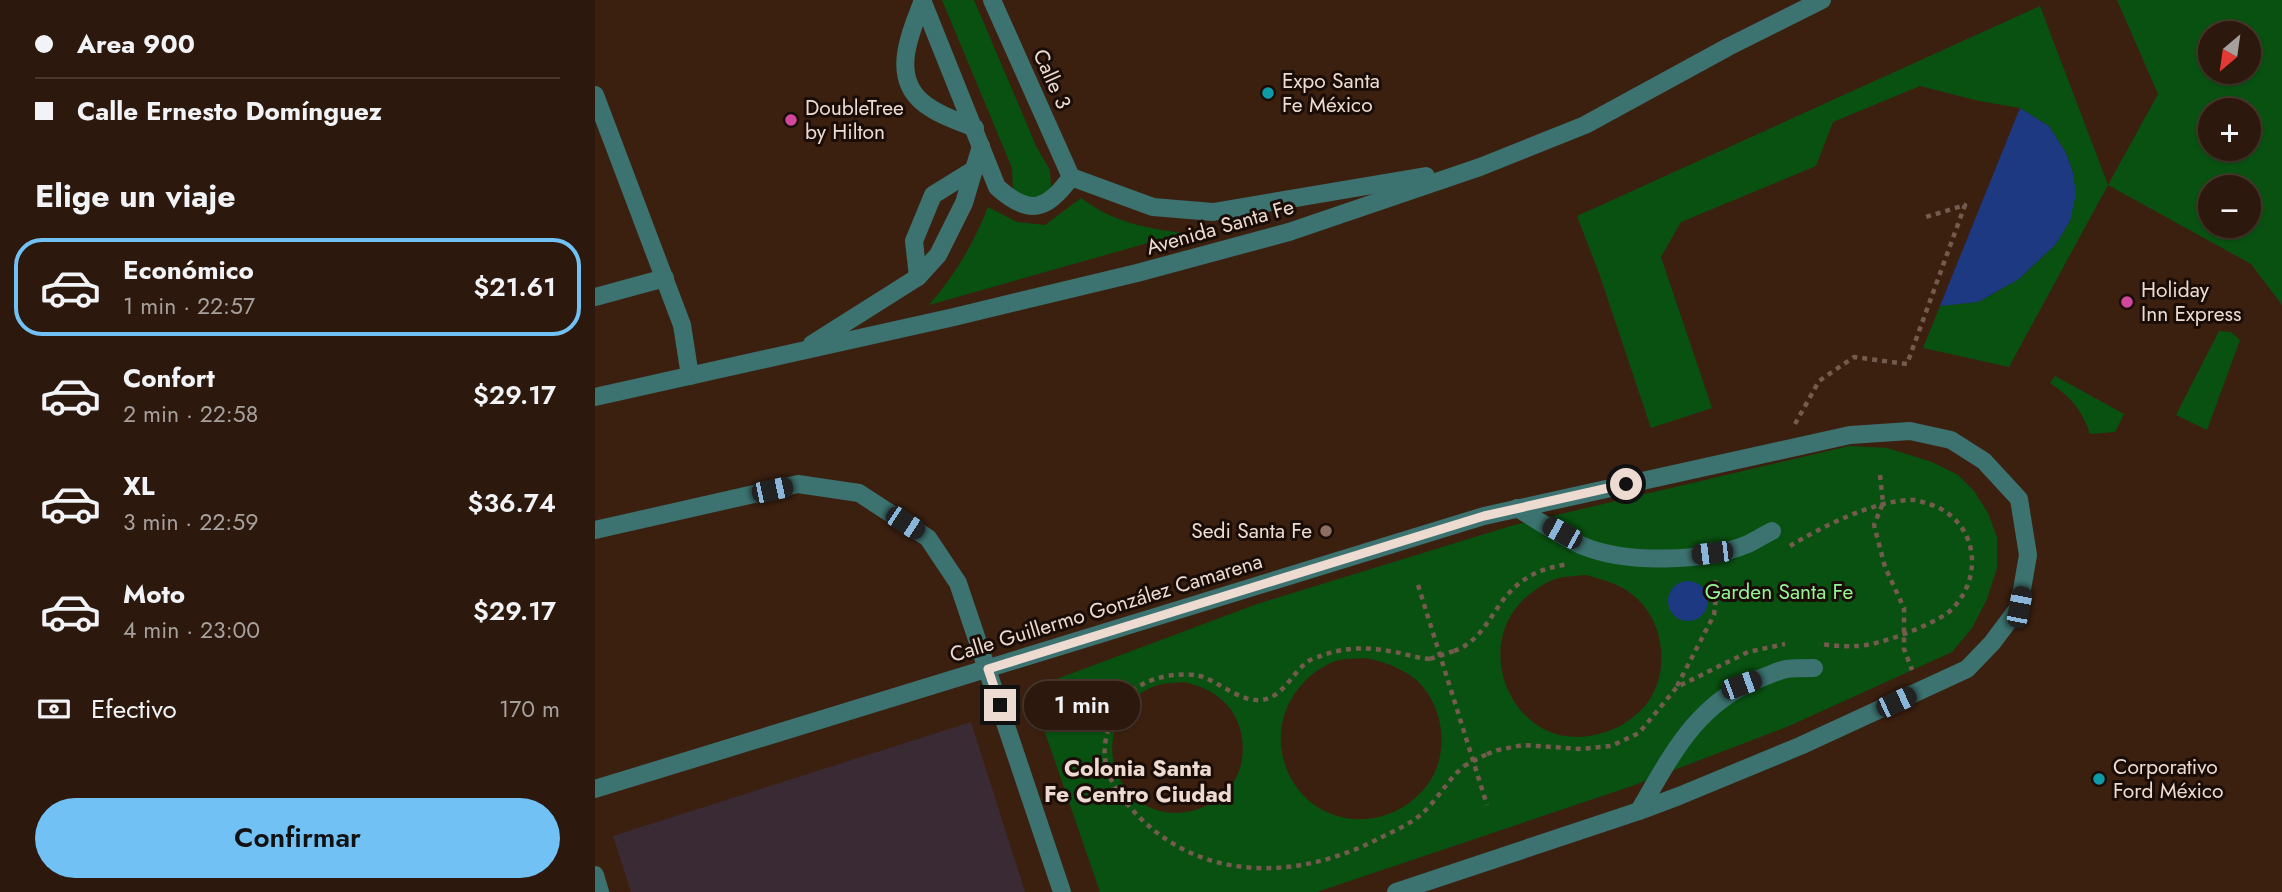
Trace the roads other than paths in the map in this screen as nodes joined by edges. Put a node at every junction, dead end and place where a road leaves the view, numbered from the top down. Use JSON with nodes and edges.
{"nodes":[{"id":1,"x":922,"y":0,"type":"edge"},
{"id":2,"x":992,"y":0,"type":"edge"},
{"id":3,"x":1822,"y":0,"type":"edge"},
{"id":4,"x":595,"y":96,"type":"edge"},
{"id":5,"x":975,"y":128,"type":"junction"},
{"id":6,"x":981,"y":146,"type":"junction"},
{"id":7,"x":1480,"y":167,"type":"junction"},
{"id":8,"x":975,"y":169,"type":"junction"},
{"id":9,"x":1071,"y":177,"type":"junction"},
{"id":10,"x":918,"y":277,"type":"junction"},
{"id":11,"x":664,"y":278,"type":"junction"},
{"id":12,"x":595,"y":297,"type":"edge"},
{"id":13,"x":799,"y":351,"type":"junction"},
{"id":14,"x":690,"y":376,"type":"junction"},
{"id":15,"x":595,"y":397,"type":"edge"},
{"id":16,"x":1517,"y":509,"type":"junction"},
{"id":17,"x":595,"y":530,"type":"edge"},
{"id":18,"x":1772,"y":531,"type":"dead end"},
{"id":19,"x":1814,"y":668,"type":"dead end"},
{"id":20,"x":988,"y":669,"type":"junction"},
{"id":21,"x":595,"y":789,"type":"edge"},
{"id":22,"x":1639,"y":811,"type":"junction"},
{"id":23,"x":595,"y":875,"type":"edge"},
{"id":24,"x":600,"y":892,"type":"edge"},
{"id":25,"x":1062,"y":892,"type":"edge"},
{"id":26,"x":1396,"y":892,"type":"edge"}],
"edges":[{"from":1,"to":5,"type":"street"},
{"from":1,"to":5,"type":"street"},
{"from":2,"to":9,"type":"street","name":"Calle 3"},
{"from":3,"to":7,"type":"street","name":"Avenida Santa Fe"},
{"from":4,"to":11,"type":"street"},
{"from":5,"to":6,"type":"street"},
{"from":6,"to":8,"type":"street"},
{"from":6,"to":9,"type":"street"},
{"from":7,"to":9,"type":"street"},
{"from":7,"to":13,"type":"street","name":"Avenida Santa Fe"},
{"from":8,"to":10,"type":"street"},
{"from":8,"to":10,"type":"street"},
{"from":10,"to":13,"type":"street"},
{"from":11,"to":12,"type":"street"},
{"from":11,"to":14,"type":"street"},
{"from":13,"to":14,"type":"street","name":"Avenida Santa Fe"},
{"from":14,"to":15,"type":"street","name":"Avenida Santa Fe"},
{"from":16,"to":18,"type":"street"},
{"from":16,"to":20,"type":"street","name":"Calle Guillermo González Camarena"},
{"from":16,"to":22,"type":"street","name":"Calle Guillermo González Camarena"},
{"from":17,"to":20,"type":"street"},
{"from":19,"to":22,"type":"street"},
{"from":20,"to":21,"type":"street","name":"Calle Guillermo González Camarena"},
{"from":20,"to":25,"type":"street"},
{"from":22,"to":26,"type":"street","name":"Calle Guillermo González Camarena"},
{"from":23,"to":24,"type":"street"}]}
